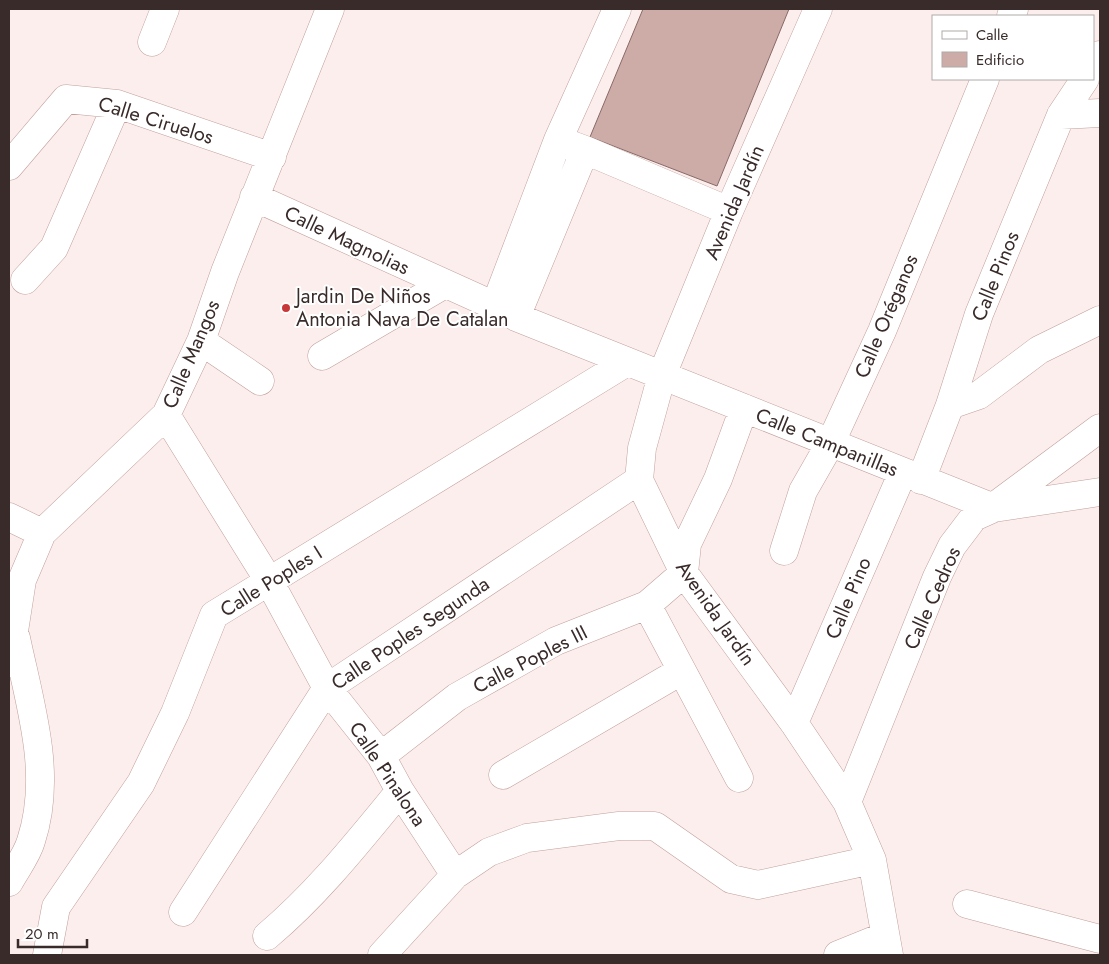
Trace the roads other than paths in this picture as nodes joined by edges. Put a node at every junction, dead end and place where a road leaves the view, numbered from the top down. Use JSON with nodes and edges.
{"nodes":[{"id":1,"x":164,"y":9,"type":"edge"},
{"id":2,"x":330,"y":9,"type":"edge"},
{"id":3,"x":617,"y":9,"type":"edge"},
{"id":4,"x":818,"y":9,"type":"edge"},
{"id":5,"x":152,"y":42,"type":"dead end"},
{"id":6,"x":985,"y":80,"type":"edge"},
{"id":7,"x":1084,"y":80,"type":"edge"},
{"id":8,"x":117,"y":104,"type":"junction"},
{"id":9,"x":1100,"y":113,"type":"edge"},
{"id":10,"x":1061,"y":115,"type":"junction"},
{"id":11,"x":558,"y":140,"type":"junction"},
{"id":12,"x":585,"y":150,"type":"junction"},
{"id":13,"x":272,"y":157,"type":"junction"},
{"id":14,"x":9,"y":166,"type":"edge"},
{"id":15,"x":254,"y":197,"type":"junction"},
{"id":16,"x":729,"y":211,"type":"junction"},
{"id":17,"x":25,"y":280,"type":"dead end"},
{"id":18,"x":445,"y":284,"type":"junction"},
{"id":19,"x":506,"y":312,"type":"junction"},
{"id":20,"x":1100,"y":320,"type":"edge"},
{"id":21,"x":201,"y":341,"type":"junction"},
{"id":22,"x":322,"y":356,"type":"dead end"},
{"id":23,"x":627,"y":362,"type":"junction"},
{"id":24,"x":662,"y":375,"type":"junction"},
{"id":25,"x":260,"y":381,"type":"dead end"},
{"id":26,"x":950,"y":405,"type":"junction"},
{"id":27,"x":744,"y":408,"type":"junction"},
{"id":28,"x":166,"y":415,"type":"junction"},
{"id":29,"x":1100,"y":428,"type":"edge"},
{"id":30,"x":831,"y":442,"type":"junction"},
{"id":31,"x":912,"y":476,"type":"junction"},
{"id":32,"x":639,"y":480,"type":"junction"},
{"id":33,"x":1100,"y":492,"type":"edge"},
{"id":34,"x":994,"y":508,"type":"junction"},
{"id":35,"x":9,"y":517,"type":"edge"},
{"id":36,"x":42,"y":533,"type":"junction"},
{"id":37,"x":784,"y":551,"type":"dead end"},
{"id":38,"x":684,"y":574,"type":"junction"},
{"id":39,"x":268,"y":582,"type":"junction"},
{"id":40,"x":647,"y":605,"type":"junction"},
{"id":41,"x":13,"y":625,"type":"junction"},
{"id":42,"x":9,"y":663,"type":"edge"},
{"id":43,"x":681,"y":671,"type":"junction"},
{"id":44,"x":327,"y":688,"type":"junction"},
{"id":45,"x":794,"y":723,"type":"junction"},
{"id":46,"x":381,"y":756,"type":"junction"},
{"id":47,"x":503,"y":775,"type":"dead end"},
{"id":48,"x":739,"y":778,"type":"dead end"},
{"id":49,"x":400,"y":791,"type":"junction"},
{"id":50,"x":847,"y":802,"type":"junction"},
{"id":51,"x":872,"y":860,"type":"junction"},
{"id":52,"x":455,"y":875,"type":"junction"},
{"id":53,"x":9,"y":882,"type":"edge"},
{"id":54,"x":968,"y":904,"type":"dead end"},
{"id":55,"x":183,"y":912,"type":"dead end"},
{"id":56,"x":268,"y":936,"type":"dead end"},
{"id":57,"x":1100,"y":939,"type":"edge"},
{"id":58,"x":887,"y":945,"type":"edge"},
{"id":59,"x":47,"y":955,"type":"edge"},
{"id":60,"x":382,"y":955,"type":"edge"},
{"id":61,"x":838,"y":955,"type":"edge"}],
"edges":[{"from":1,"to":5,"type":"street"},
{"from":2,"to":13,"type":"street","name":"Calle Mangos"},
{"from":3,"to":11,"type":"street"},
{"from":4,"to":16,"type":"street","name":"Avenida Jardín"},
{"from":6,"to":30,"type":"street","name":"Calle Oréganos"},
{"from":7,"to":10,"type":"street","name":"Calle Pinos"},
{"from":8,"to":13,"type":"street","name":"Calle Ciruelos"},
{"from":8,"to":14,"type":"street","name":"Calle Ciruelos"},
{"from":8,"to":17,"type":"street"},
{"from":9,"to":10,"type":"street"},
{"from":10,"to":26,"type":"street","name":"Calle Pinos"},
{"from":11,"to":12,"type":"street"},
{"from":11,"to":19,"type":"street"},
{"from":12,"to":16,"type":"street"},
{"from":12,"to":19,"type":"street"},
{"from":13,"to":15,"type":"street","name":"Calle Mangos"},
{"from":15,"to":18,"type":"street","name":"Calle Magnolias"},
{"from":15,"to":21,"type":"street","name":"Calle Mangos"},
{"from":16,"to":24,"type":"street","name":"Avenida Jardín"},
{"from":18,"to":19,"type":"street","name":"Calle Magnolias"},
{"from":18,"to":22,"type":"street"},
{"from":19,"to":23,"type":"street","name":"Calle Magnolias"},
{"from":20,"to":26,"type":"street"},
{"from":21,"to":25,"type":"street"},
{"from":21,"to":28,"type":"street","name":"Calle Mangos"},
{"from":23,"to":24,"type":"street","name":"Calle Magnolias"},
{"from":23,"to":39,"type":"street","name":"Calle Poples I"},
{"from":24,"to":27,"type":"street","name":"Calle Campanillas"},
{"from":24,"to":32,"type":"street","name":"Avenida Jardín"},
{"from":26,"to":31,"type":"street","name":"Calle Pinos"},
{"from":27,"to":30,"type":"street","name":"Calle Campanillas"},
{"from":27,"to":38,"type":"street"},
{"from":28,"to":36,"type":"street","name":"Calle Mangos"},
{"from":28,"to":39,"type":"street","name":"Calle Pinalona"},
{"from":29,"to":34,"type":"street"},
{"from":30,"to":31,"type":"street","name":"Calle Campanillas"},
{"from":30,"to":37,"type":"street","name":"Calle Oréganos"},
{"from":31,"to":34,"type":"street","name":"Calle Campanillas"},
{"from":31,"to":45,"type":"street","name":"Calle Pino"},
{"from":32,"to":38,"type":"street","name":"Avenida Jardín"},
{"from":32,"to":44,"type":"street","name":"Calle Poples Segunda"},
{"from":33,"to":34,"type":"street","name":"Calle Cedros"},
{"from":34,"to":50,"type":"street","name":"Calle Cedros"},
{"from":35,"to":36,"type":"street"},
{"from":36,"to":41,"type":"street","name":"Calle Mangos"},
{"from":38,"to":40,"type":"street","name":"Calle Poples III"},
{"from":38,"to":45,"type":"street","name":"Avenida Jardín"},
{"from":39,"to":44,"type":"street","name":"Calle Pinalona"},
{"from":39,"to":59,"type":"street","name":"Calle Poples I"},
{"from":40,"to":43,"type":"street"},
{"from":40,"to":46,"type":"street","name":"Calle Poples III"},
{"from":41,"to":42,"type":"street","name":"Calle Mangos"},
{"from":41,"to":53,"type":"street"},
{"from":43,"to":47,"type":"street"},
{"from":43,"to":48,"type":"street"},
{"from":44,"to":46,"type":"street","name":"Calle Pinalona"},
{"from":44,"to":55,"type":"street","name":"Calle Poples Segunda"},
{"from":45,"to":50,"type":"street","name":"Avenida Jardín"},
{"from":46,"to":49,"type":"street","name":"Calle Pinalona"},
{"from":49,"to":52,"type":"street","name":"Calle Pinalona"},
{"from":49,"to":56,"type":"street"},
{"from":50,"to":51,"type":"street","name":"Avenida Jardín"},
{"from":51,"to":52,"type":"street"},
{"from":51,"to":58,"type":"street","name":"Avenida Jardín"},
{"from":52,"to":60,"type":"street"},
{"from":54,"to":57,"type":"street"},
{"from":58,"to":61,"type":"street"}]}
